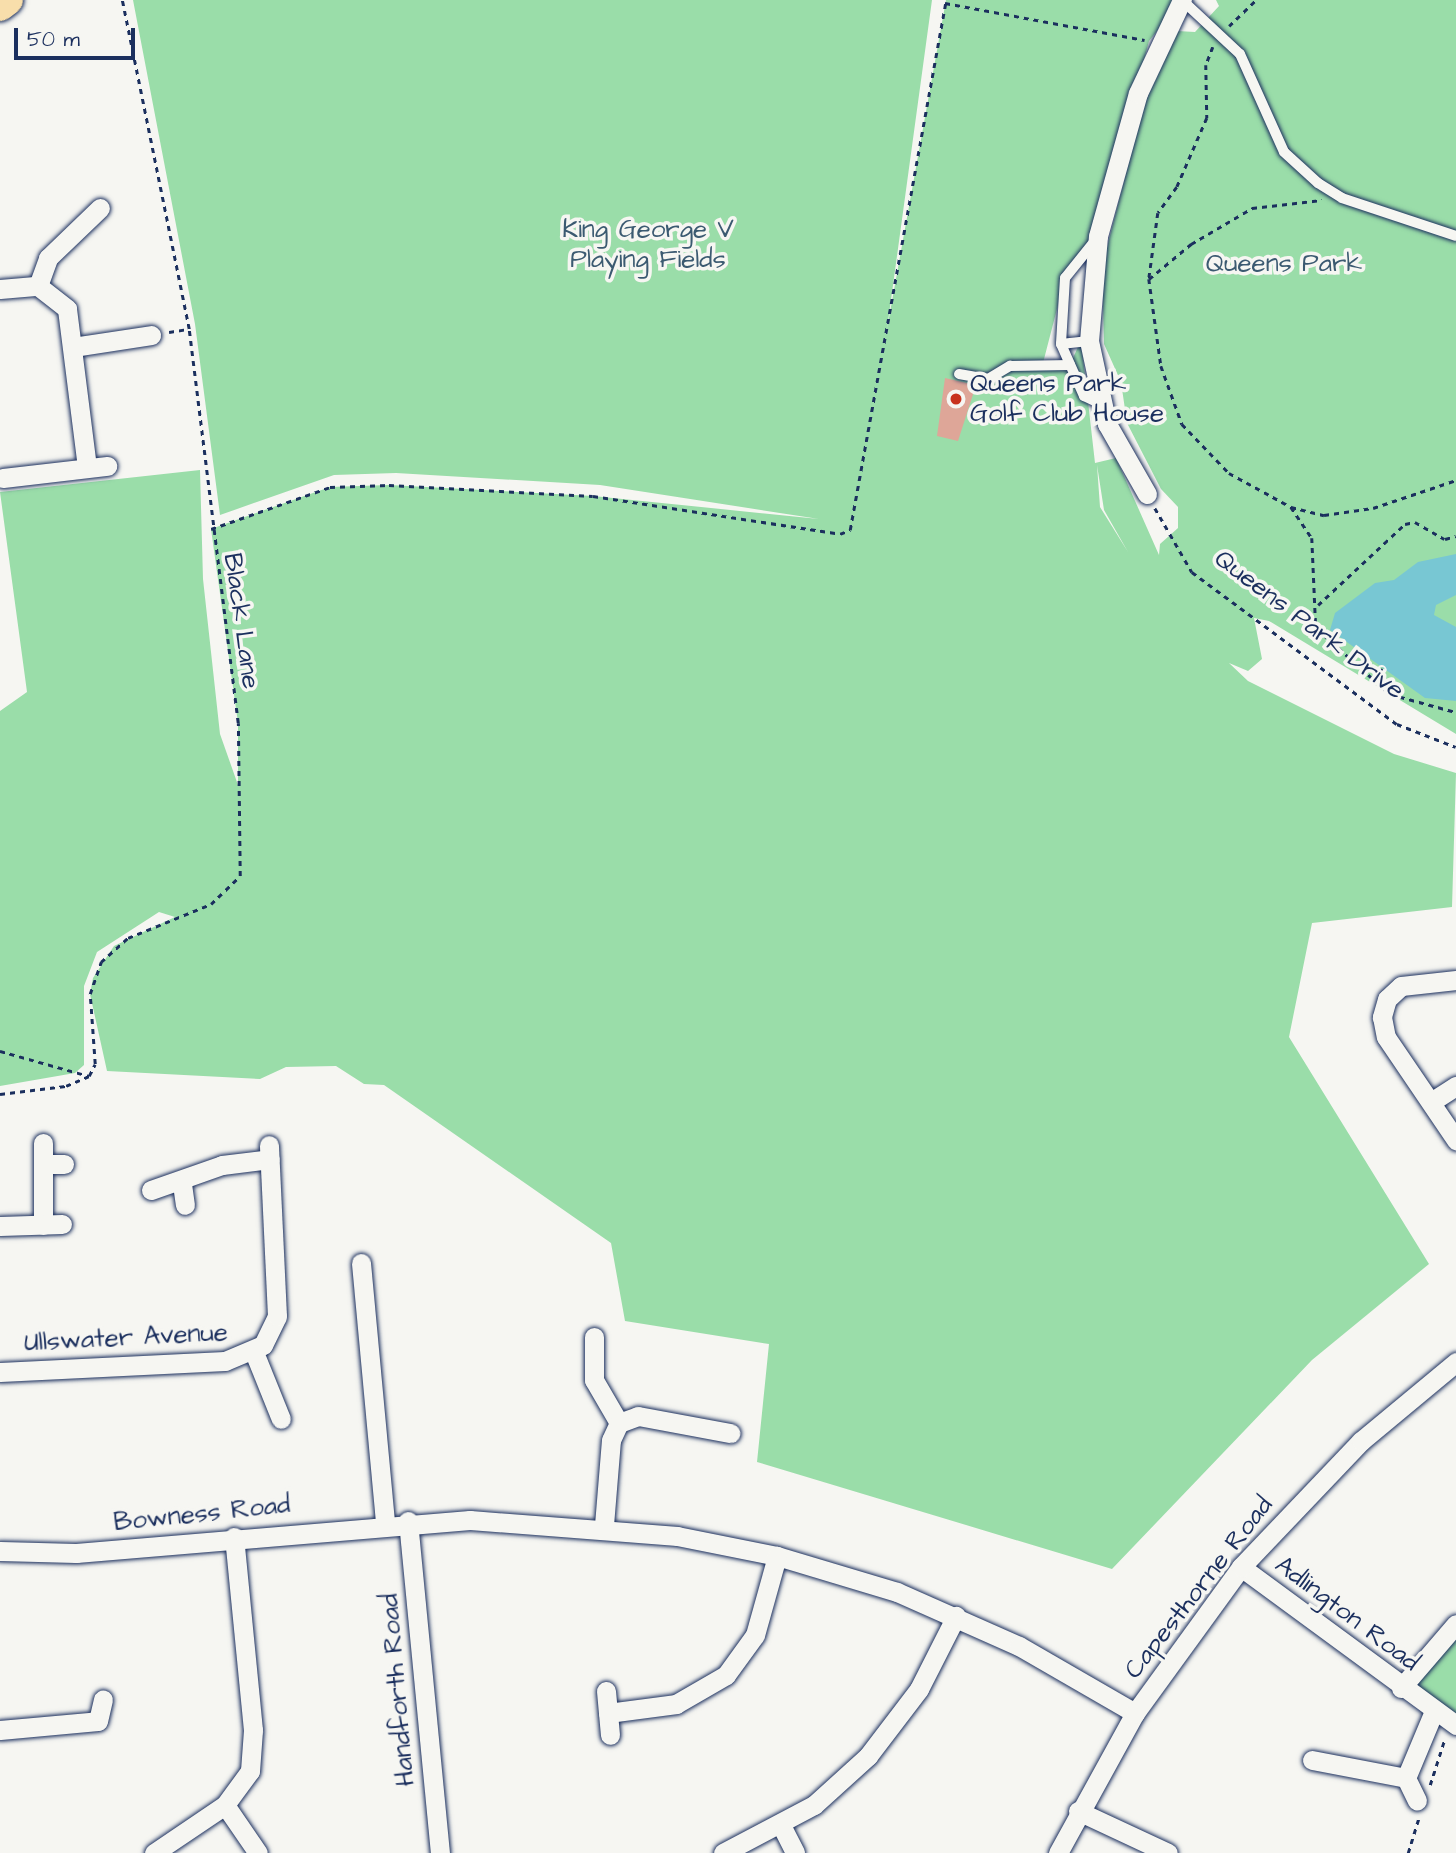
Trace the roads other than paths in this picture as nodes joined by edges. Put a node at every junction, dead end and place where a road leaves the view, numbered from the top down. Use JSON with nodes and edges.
{"nodes":[{"id":1,"x":8,"y":0,"type":"edge"},
{"id":2,"x":1182,"y":0,"type":"edge"},
{"id":3,"x":0,"y":6,"type":"edge"},
{"id":4,"x":100,"y":208,"type":"dead end"},
{"id":5,"x":1098,"y":236,"type":"junction"},
{"id":6,"x":1456,"y":236,"type":"edge"},
{"id":7,"x":38,"y":286,"type":"junction"},
{"id":8,"x":0,"y":289,"type":"edge"},
{"id":9,"x":151,"y":335,"type":"road end"},
{"id":10,"x":1089,"y":341,"type":"junction"},
{"id":11,"x":1061,"y":344,"type":"junction"},
{"id":12,"x":74,"y":347,"type":"junction"},
{"id":13,"x":1070,"y":365,"type":"junction"},
{"id":14,"x":959,"y":374,"type":"dead end"},
{"id":15,"x":1103,"y":405,"type":"junction"},
{"id":16,"x":107,"y":466,"type":"dead end"},
{"id":17,"x":87,"y":468,"type":"junction"},
{"id":18,"x":4,"y":478,"type":"dead end"},
{"id":19,"x":1147,"y":494,"type":"road end"},
{"id":20,"x":1456,"y":980,"type":"edge"},
{"id":21,"x":1456,"y":1086,"type":"edge"},
{"id":22,"x":1431,"y":1102,"type":"junction"},
{"id":23,"x":1456,"y":1140,"type":"edge"},
{"id":24,"x":43,"y":1143,"type":"dead end"},
{"id":25,"x":43,"y":1164,"type":"junction"},
{"id":26,"x":64,"y":1164,"type":"dead end"},
{"id":27,"x":182,"y":1184,"type":"junction"},
{"id":28,"x":151,"y":1190,"type":"dead end"},
{"id":29,"x":185,"y":1205,"type":"dead end"},
{"id":30,"x":0,"y":1226,"type":"edge"},
{"id":31,"x":361,"y":1263,"type":"dead end"},
{"id":32,"x":594,"y":1337,"type":"dead end"},
{"id":33,"x":254,"y":1352,"type":"junction"},
{"id":34,"x":1456,"y":1362,"type":"edge"},
{"id":35,"x":0,"y":1372,"type":"edge"},
{"id":36,"x":281,"y":1419,"type":"dead end"},
{"id":37,"x":619,"y":1423,"type":"junction"},
{"id":38,"x":730,"y":1433,"type":"dead end"},
{"id":39,"x":408,"y":1521,"type":"junction"},
{"id":40,"x":385,"y":1522,"type":"junction"},
{"id":41,"x":604,"y":1525,"type":"junction"},
{"id":42,"x":234,"y":1537,"type":"junction"},
{"id":43,"x":0,"y":1551,"type":"edge"},
{"id":44,"x":777,"y":1556,"type":"junction"},
{"id":45,"x":1241,"y":1567,"type":"junction"},
{"id":46,"x":956,"y":1616,"type":"junction"},
{"id":47,"x":1456,"y":1624,"type":"edge"},
{"id":48,"x":1401,"y":1688,"type":"junction"},
{"id":49,"x":606,"y":1691,"type":"dead end"},
{"id":50,"x":103,"y":1700,"type":"dead end"},
{"id":51,"x":1434,"y":1711,"type":"junction"},
{"id":52,"x":608,"y":1713,"type":"junction"},
{"id":53,"x":1135,"y":1713,"type":"junction"},
{"id":54,"x":1456,"y":1725,"type":"edge"},
{"id":55,"x":0,"y":1730,"type":"edge"},
{"id":56,"x":610,"y":1735,"type":"dead end"},
{"id":57,"x":1312,"y":1760,"type":"dead end"},
{"id":58,"x":1406,"y":1777,"type":"junction"},
{"id":59,"x":1417,"y":1801,"type":"dead end"},
{"id":60,"x":225,"y":1805,"type":"junction"},
{"id":61,"x":1078,"y":1811,"type":"junction"},
{"id":62,"x":782,"y":1825,"type":"junction"},
{"id":63,"x":154,"y":1853,"type":"edge"},
{"id":64,"x":258,"y":1853,"type":"edge"},
{"id":65,"x":440,"y":1853,"type":"edge"},
{"id":66,"x":723,"y":1853,"type":"edge"},
{"id":67,"x":795,"y":1853,"type":"edge"},
{"id":68,"x":1058,"y":1853,"type":"edge"},
{"id":69,"x":1168,"y":1853,"type":"edge"}],
"edges":[{"from":1,"to":3,"type":"main road"},
{"from":2,"to":5,"type":"street"},
{"from":2,"to":6,"type":"lane"},
{"from":4,"to":7,"type":"street"},
{"from":5,"to":10,"type":"street"},
{"from":5,"to":11,"type":"lane"},
{"from":7,"to":8,"type":"street"},
{"from":7,"to":12,"type":"street"},
{"from":9,"to":12,"type":"street"},
{"from":10,"to":11,"type":"lane"},
{"from":10,"to":15,"type":"street"},
{"from":11,"to":13,"type":"lane"},
{"from":12,"to":17,"type":"street"},
{"from":13,"to":14,"type":"lane"},
{"from":13,"to":15,"type":"lane"},
{"from":15,"to":19,"type":"street"},
{"from":16,"to":17,"type":"street"},
{"from":17,"to":18,"type":"street"},
{"from":20,"to":22,"type":"street"},
{"from":21,"to":22,"type":"street"},
{"from":22,"to":23,"type":"street"},
{"from":24,"to":25,"type":"street"},
{"from":25,"to":26,"type":"street"},
{"from":25,"to":30,"type":"street"},
{"from":27,"to":28,"type":"street","name":"Ullswater Avenue"},
{"from":27,"to":29,"type":"street"},
{"from":27,"to":33,"type":"street","name":"Ullswater Avenue"},
{"from":31,"to":40,"type":"street"},
{"from":32,"to":37,"type":"street"},
{"from":33,"to":35,"type":"street","name":"Ullswater Avenue"},
{"from":33,"to":36,"type":"street","name":"Ullswater Avenue"},
{"from":34,"to":45,"type":"street","name":"Capesthorne Road"},
{"from":37,"to":38,"type":"street"},
{"from":37,"to":41,"type":"street"},
{"from":39,"to":40,"type":"street","name":"Bowness Road"},
{"from":39,"to":41,"type":"street","name":"Bowness Road"},
{"from":39,"to":65,"type":"street","name":"Handforth Road"},
{"from":40,"to":42,"type":"street","name":"Bowness Road"},
{"from":41,"to":44,"type":"street","name":"Bowness Road"},
{"from":42,"to":43,"type":"street","name":"Bowness Road"},
{"from":42,"to":60,"type":"street"},
{"from":44,"to":46,"type":"street","name":"Bowness Road"},
{"from":44,"to":52,"type":"street"},
{"from":45,"to":48,"type":"street","name":"Adlington Road"},
{"from":45,"to":53,"type":"street","name":"Capesthorne Road"},
{"from":46,"to":53,"type":"street","name":"Bowness Road"},
{"from":46,"to":62,"type":"street"},
{"from":47,"to":48,"type":"street"},
{"from":48,"to":51,"type":"street","name":"Adlington Road"},
{"from":49,"to":52,"type":"street"},
{"from":50,"to":55,"type":"street"},
{"from":51,"to":54,"type":"street","name":"Adlington Road"},
{"from":51,"to":58,"type":"street"},
{"from":52,"to":56,"type":"street"},
{"from":53,"to":61,"type":"street","name":"Capesthorne Road"},
{"from":57,"to":58,"type":"street"},
{"from":58,"to":59,"type":"street"},
{"from":60,"to":63,"type":"street"},
{"from":60,"to":64,"type":"street"},
{"from":61,"to":68,"type":"street","name":"Capesthorne Road"},
{"from":61,"to":69,"type":"street"},
{"from":62,"to":66,"type":"street"},
{"from":62,"to":67,"type":"street"}]}
